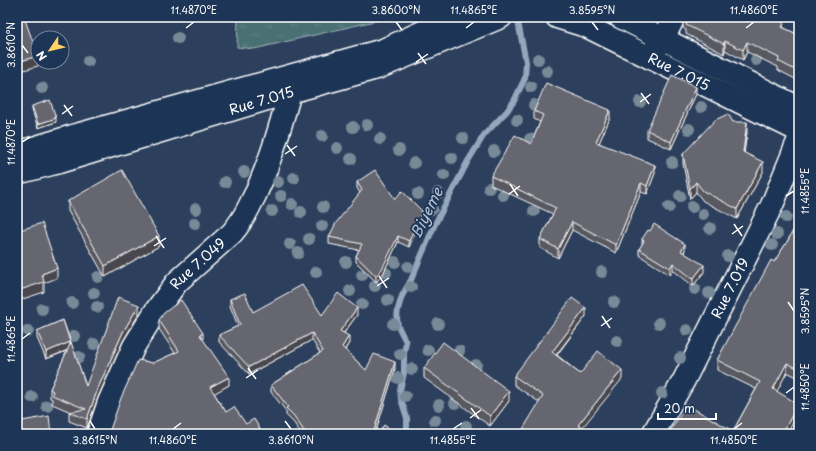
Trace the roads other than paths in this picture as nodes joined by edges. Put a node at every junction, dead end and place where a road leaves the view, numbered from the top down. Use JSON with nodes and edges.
{"nodes":[{"id":1,"x":455,"y":17,"type":"edge"},
{"id":2,"x":501,"y":17,"type":"edge"},
{"id":3,"x":557,"y":17,"type":"edge"},
{"id":4,"x":620,"y":17,"type":"edge"},
{"id":5,"x":674,"y":17,"type":"edge"},
{"id":6,"x":663,"y":39,"type":"junction"},
{"id":7,"x":649,"y":57,"type":"junction"},
{"id":8,"x":290,"y":92,"type":"junction"},
{"id":9,"x":799,"y":108,"type":"edge"},
{"id":10,"x":799,"y":131,"type":"edge"},
{"id":11,"x":799,"y":139,"type":"edge"},
{"id":12,"x":17,"y":153,"type":"edge"},
{"id":13,"x":17,"y":173,"type":"edge"},
{"id":14,"x":98,"y":434,"type":"edge"},
{"id":15,"x":653,"y":434,"type":"edge"}],
"edges":[{"from":1,"to":12,"type":"main road","name":"Rue 7.015"},
{"from":2,"to":8,"type":"main road","name":"Rue 7.015"},
{"from":3,"to":7,"type":"main road","name":"Rue 7.015"},
{"from":4,"to":6,"type":"main road","name":"Rue 7.015"},
{"from":5,"to":6,"type":"main road"},
{"from":6,"to":7,"type":"main road"},
{"from":6,"to":9,"type":"main road","name":"Rue 7.015"},
{"from":7,"to":10,"type":"main road","name":"Rue 7.015"},
{"from":8,"to":13,"type":"main road","name":"Rue 7.015"},
{"from":8,"to":14,"type":"main road","name":"Rue 7.049"},
{"from":11,"to":15,"type":"main road","name":"Rue 7.019"}]}
